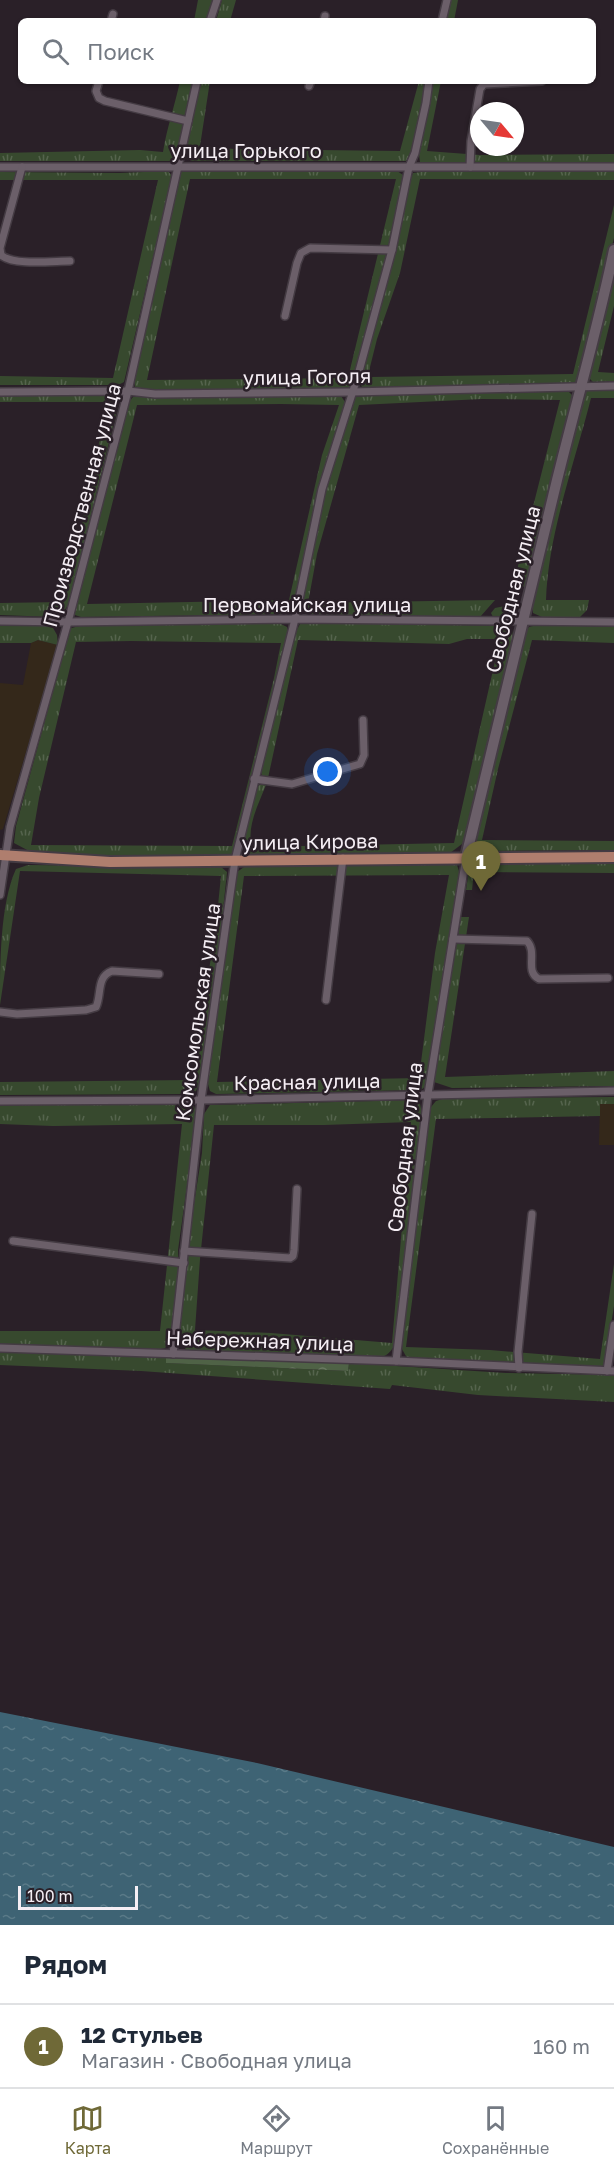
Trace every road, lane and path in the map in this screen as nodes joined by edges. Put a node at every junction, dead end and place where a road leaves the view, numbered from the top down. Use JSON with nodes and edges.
{"nodes":[{"id":1,"x":217,"y":0,"type":"edge"},
{"id":2,"x":447,"y":0,"type":"edge"},
{"id":3,"x":211,"y":18,"type":"edge"},
{"id":4,"x":443,"y":18,"type":"edge"},
{"id":5,"x":98,"y":84,"type":"edge"},
{"id":6,"x":196,"y":84,"type":"edge"},
{"id":7,"x":428,"y":84,"type":"edge"},
{"id":8,"x":484,"y":84,"type":"edge"},
{"id":9,"x":188,"y":121,"type":"junction"},
{"id":10,"x":178,"y":166,"type":"junction"},
{"id":11,"x":0,"y":167,"type":"edge"},
{"id":12,"x":22,"y":167,"type":"junction"},
{"id":13,"x":409,"y":167,"type":"junction"},
{"id":14,"x":470,"y":167,"type":"junction"},
{"id":15,"x":614,"y":167,"type":"edge"},
{"id":16,"x":392,"y":250,"type":"junction"},
{"id":17,"x":614,"y":250,"type":"edge"},
{"id":18,"x":70,"y":261,"type":"dead end"},
{"id":19,"x":285,"y":316,"type":"dead end"},
{"id":20,"x":580,"y":386,"type":"junction"},
{"id":21,"x":614,"y":386,"type":"edge"},
{"id":22,"x":128,"y":391,"type":"junction"},
{"id":23,"x":0,"y":392,"type":"edge"},
{"id":24,"x":351,"y":392,"type":"junction"},
{"id":25,"x":295,"y":619,"type":"junction"},
{"id":26,"x":0,"y":621,"type":"edge"},
{"id":27,"x":522,"y":621,"type":"junction"},
{"id":28,"x":68,"y":622,"type":"junction"},
{"id":29,"x":614,"y":622,"type":"edge"},
{"id":30,"x":363,"y":720,"type":"dead end"},
{"id":31,"x":254,"y":779,"type":"junction"},
{"id":32,"x":2,"y":854,"type":"edge"},
{"id":33,"x":466,"y":857,"type":"junction"},
{"id":34,"x":614,"y":857,"type":"edge"},
{"id":35,"x":343,"y":858,"type":"junction"},
{"id":36,"x":235,"y":861,"type":"junction"},
{"id":37,"x":0,"y":895,"type":"edge"},
{"id":38,"x":453,"y":939,"type":"junction"},
{"id":39,"x":159,"y":974,"type":"dead end"},
{"id":40,"x":608,"y":978,"type":"dead end"},
{"id":41,"x":326,"y":1000,"type":"dead end"},
{"id":42,"x":0,"y":1012,"type":"edge"},
{"id":43,"x":614,"y":1091,"type":"edge"},
{"id":44,"x":428,"y":1094,"type":"junction"},
{"id":45,"x":201,"y":1100,"type":"junction"},
{"id":46,"x":0,"y":1101,"type":"edge"},
{"id":47,"x":297,"y":1189,"type":"dead end"},
{"id":48,"x":532,"y":1214,"type":"dead end"},
{"id":49,"x":13,"y":1241,"type":"dead end"},
{"id":50,"x":184,"y":1251,"type":"junction"},
{"id":51,"x":184,"y":1263,"type":"junction"},
{"id":52,"x":614,"y":1325,"type":"edge"},
{"id":53,"x":0,"y":1348,"type":"edge"},
{"id":54,"x":173,"y":1354,"type":"junction"},
{"id":55,"x":396,"y":1361,"type":"junction"},
{"id":56,"x":519,"y":1368,"type":"junction"},
{"id":57,"x":611,"y":1371,"type":"edge"}],
"edges":[{"from":1,"to":3,"type":"street"},
{"from":2,"to":4,"type":"street"},
{"from":5,"to":9,"type":"street"},
{"from":6,"to":9,"type":"street","name":"Производственная улица"},
{"from":7,"to":13,"type":"street","name":"Комсомольская улица"},
{"from":8,"to":14,"type":"street"},
{"from":9,"to":10,"type":"street","name":"Производственная улица"},
{"from":10,"to":12,"type":"street","name":"улица Горького"},
{"from":10,"to":13,"type":"street","name":"улица Горького"},
{"from":10,"to":22,"type":"street","name":"Производственная улица"},
{"from":11,"to":12,"type":"street","name":"улица Горького"},
{"from":12,"to":18,"type":"street"},
{"from":13,"to":14,"type":"street","name":"улица Горького"},
{"from":13,"to":16,"type":"street","name":"Комсомольская улица"},
{"from":14,"to":15,"type":"street","name":"улица Горького"},
{"from":16,"to":19,"type":"street"},
{"from":16,"to":24,"type":"street","name":"Комсомольская улица"},
{"from":17,"to":20,"type":"street","name":"Свободная улица"},
{"from":20,"to":21,"type":"street","name":"улица Гоголя"},
{"from":20,"to":24,"type":"street","name":"улица Гоголя"},
{"from":20,"to":27,"type":"street","name":"Свободная улица"},
{"from":22,"to":23,"type":"street","name":"улица Гоголя"},
{"from":22,"to":24,"type":"street","name":"улица Гоголя"},
{"from":22,"to":28,"type":"street","name":"Производственная улица"},
{"from":24,"to":25,"type":"street","name":"Комсомольская улица"},
{"from":25,"to":27,"type":"street","name":"Первомайская улица"},
{"from":25,"to":28,"type":"street","name":"Первомайская улица"},
{"from":25,"to":31,"type":"street","name":"Комсомольская улица"},
{"from":26,"to":28,"type":"street","name":"Первомайская улица"},
{"from":27,"to":29,"type":"street","name":"Первомайская улица"},
{"from":27,"to":33,"type":"street","name":"Свободная улица"},
{"from":28,"to":32,"type":"street","name":"Производственная улица"},
{"from":30,"to":31,"type":"street"},
{"from":31,"to":36,"type":"street","name":"Комсомольская улица"},
{"from":32,"to":36,"type":"main road","name":"улица Кирова"},
{"from":32,"to":37,"type":"street","name":"Производственная улица"},
{"from":33,"to":34,"type":"main road","name":"улица Кирова"},
{"from":33,"to":35,"type":"main road","name":"улица Кирова"},
{"from":33,"to":38,"type":"street","name":"Свободная улица"},
{"from":35,"to":36,"type":"main road","name":"улица Кирова"},
{"from":35,"to":41,"type":"street"},
{"from":36,"to":45,"type":"street","name":"Комсомольская улица"},
{"from":38,"to":40,"type":"street"},
{"from":38,"to":44,"type":"street","name":"Свободная улица"},
{"from":39,"to":42,"type":"street"},
{"from":43,"to":44,"type":"street","name":"Красная улица"},
{"from":44,"to":45,"type":"street","name":"Красная улица"},
{"from":44,"to":55,"type":"street","name":"Свободная улица"},
{"from":45,"to":46,"type":"street","name":"Красная улица"},
{"from":45,"to":50,"type":"street","name":"Комсомольская улица"},
{"from":47,"to":50,"type":"street"},
{"from":48,"to":56,"type":"street"},
{"from":49,"to":51,"type":"street"},
{"from":50,"to":51,"type":"street","name":"Комсомольская улица"},
{"from":51,"to":54,"type":"street","name":"Комсомольская улица"},
{"from":52,"to":57,"type":"street"},
{"from":53,"to":54,"type":"street","name":"Набережная улица"},
{"from":54,"to":55,"type":"street","name":"Набережная улица"},
{"from":55,"to":56,"type":"street","name":"Набережная улица"},
{"from":56,"to":57,"type":"street","name":"Набережная улица"}]}
